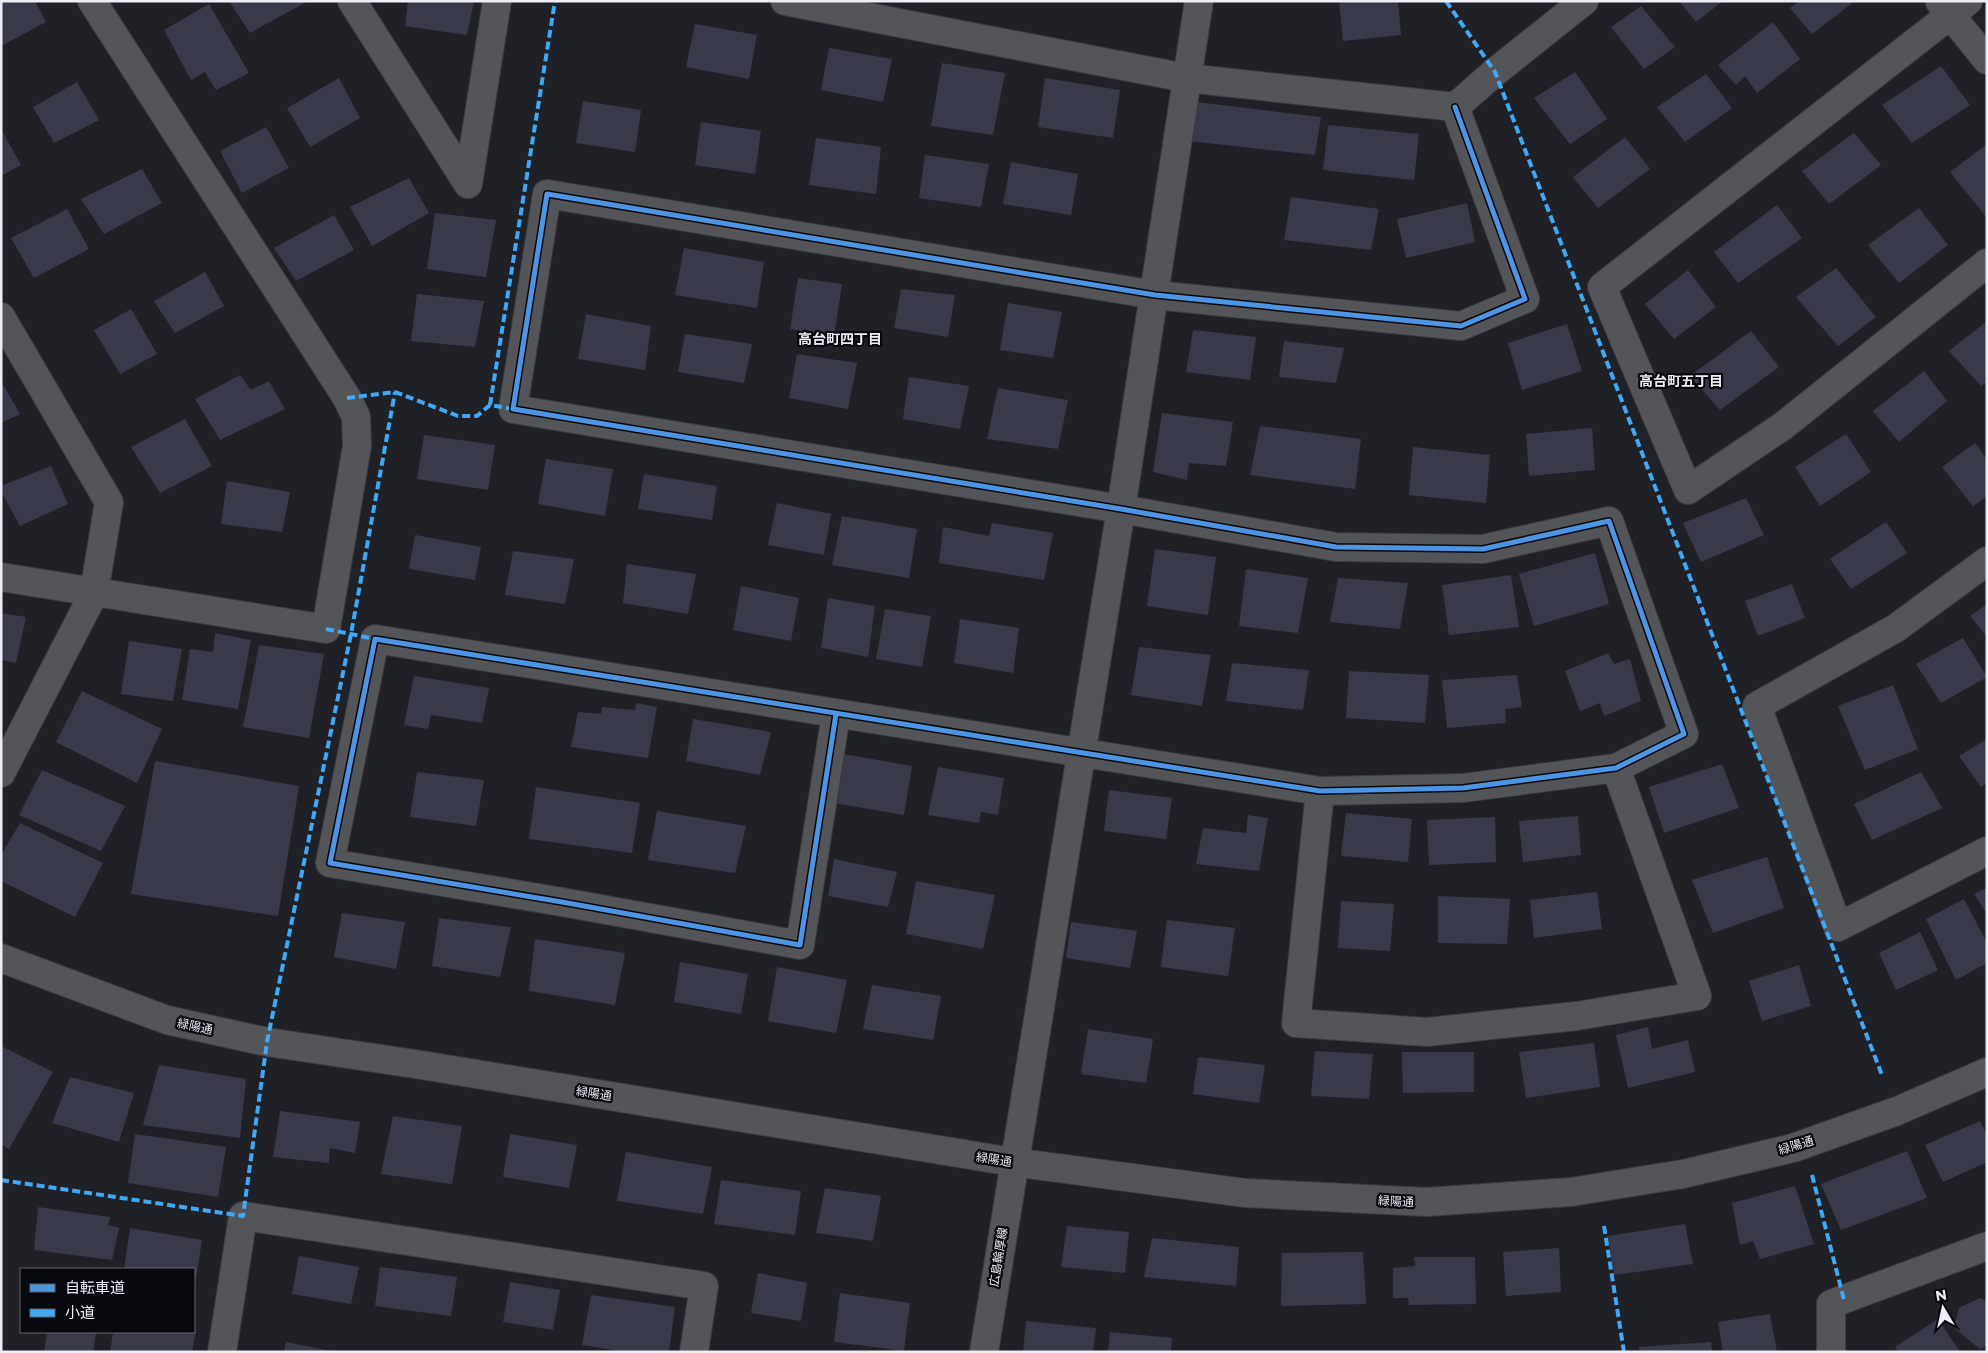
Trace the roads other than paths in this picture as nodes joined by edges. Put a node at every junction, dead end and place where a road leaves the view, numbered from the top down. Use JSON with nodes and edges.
{"nodes":[{"id":1,"x":92,"y":1,"type":"edge"},
{"id":2,"x":352,"y":1,"type":"edge"},
{"id":3,"x":497,"y":1,"type":"edge"},
{"id":4,"x":785,"y":1,"type":"edge"},
{"id":5,"x":1200,"y":1,"type":"edge"},
{"id":6,"x":1584,"y":1,"type":"edge"},
{"id":7,"x":1953,"y":6,"type":"edge"},
{"id":8,"x":1987,"y":60,"type":"edge"},
{"id":9,"x":1186,"y":78,"type":"junction"},
{"id":10,"x":1455,"y":107,"type":"junction"},
{"id":11,"x":1987,"y":263,"type":"edge"},
{"id":12,"x":1155,"y":295,"type":"junction"},
{"id":13,"x":1,"y":317,"type":"edge"},
{"id":14,"x":1121,"y":509,"type":"junction"},
{"id":15,"x":1987,"y":561,"type":"edge"},
{"id":16,"x":1,"y":577,"type":"edge"},
{"id":17,"x":94,"y":593,"type":"junction"},
{"id":18,"x":836,"y":714,"type":"junction"},
{"id":19,"x":1081,"y":752,"type":"junction"},
{"id":20,"x":1616,"y":768,"type":"junction"},
{"id":21,"x":1,"y":773,"type":"edge"},
{"id":22,"x":1320,"y":791,"type":"junction"},
{"id":23,"x":1987,"y":851,"type":"edge"},
{"id":24,"x":1,"y":958,"type":"edge"},
{"id":25,"x":1987,"y":1072,"type":"edge"},
{"id":26,"x":1013,"y":1162,"type":"junction"},
{"id":27,"x":1987,"y":1246,"type":"edge"},
{"id":28,"x":222,"y":1352,"type":"edge"},
{"id":29,"x":694,"y":1352,"type":"edge"},
{"id":30,"x":984,"y":1352,"type":"edge"},
{"id":31,"x":1831,"y":1352,"type":"edge"}],
"edges":[{"from":1,"to":17,"type":"street"},
{"from":2,"to":3,"type":"street"},
{"from":4,"to":9,"type":"street"},
{"from":5,"to":9,"type":"street","name":"広島輪厚線"},
{"from":6,"to":10,"type":"street"},
{"from":7,"to":8,"type":"street"},
{"from":7,"to":11,"type":"street"},
{"from":9,"to":10,"type":"street"},
{"from":9,"to":12,"type":"street","name":"広島輪厚線"},
{"from":10,"to":12,"type":"street"},
{"from":12,"to":14,"type":"street","name":"広島輪厚線"},
{"from":12,"to":14,"type":"street"},
{"from":13,"to":17,"type":"street"},
{"from":14,"to":19,"type":"street","name":"広島輪厚線"},
{"from":14,"to":20,"type":"street"},
{"from":15,"to":23,"type":"street"},
{"from":16,"to":17,"type":"street"},
{"from":17,"to":21,"type":"street"},
{"from":18,"to":18,"type":"street"},
{"from":18,"to":19,"type":"street"},
{"from":19,"to":22,"type":"street"},
{"from":19,"to":26,"type":"street","name":"広島輪厚線"},
{"from":20,"to":22,"type":"street"},
{"from":20,"to":22,"type":"street"},
{"from":24,"to":26,"type":"street","name":"緑陽通"},
{"from":25,"to":26,"type":"street","name":"緑陽通"},
{"from":26,"to":30,"type":"street","name":"広島輪厚線"},
{"from":27,"to":31,"type":"street"},
{"from":28,"to":29,"type":"street"}]}
